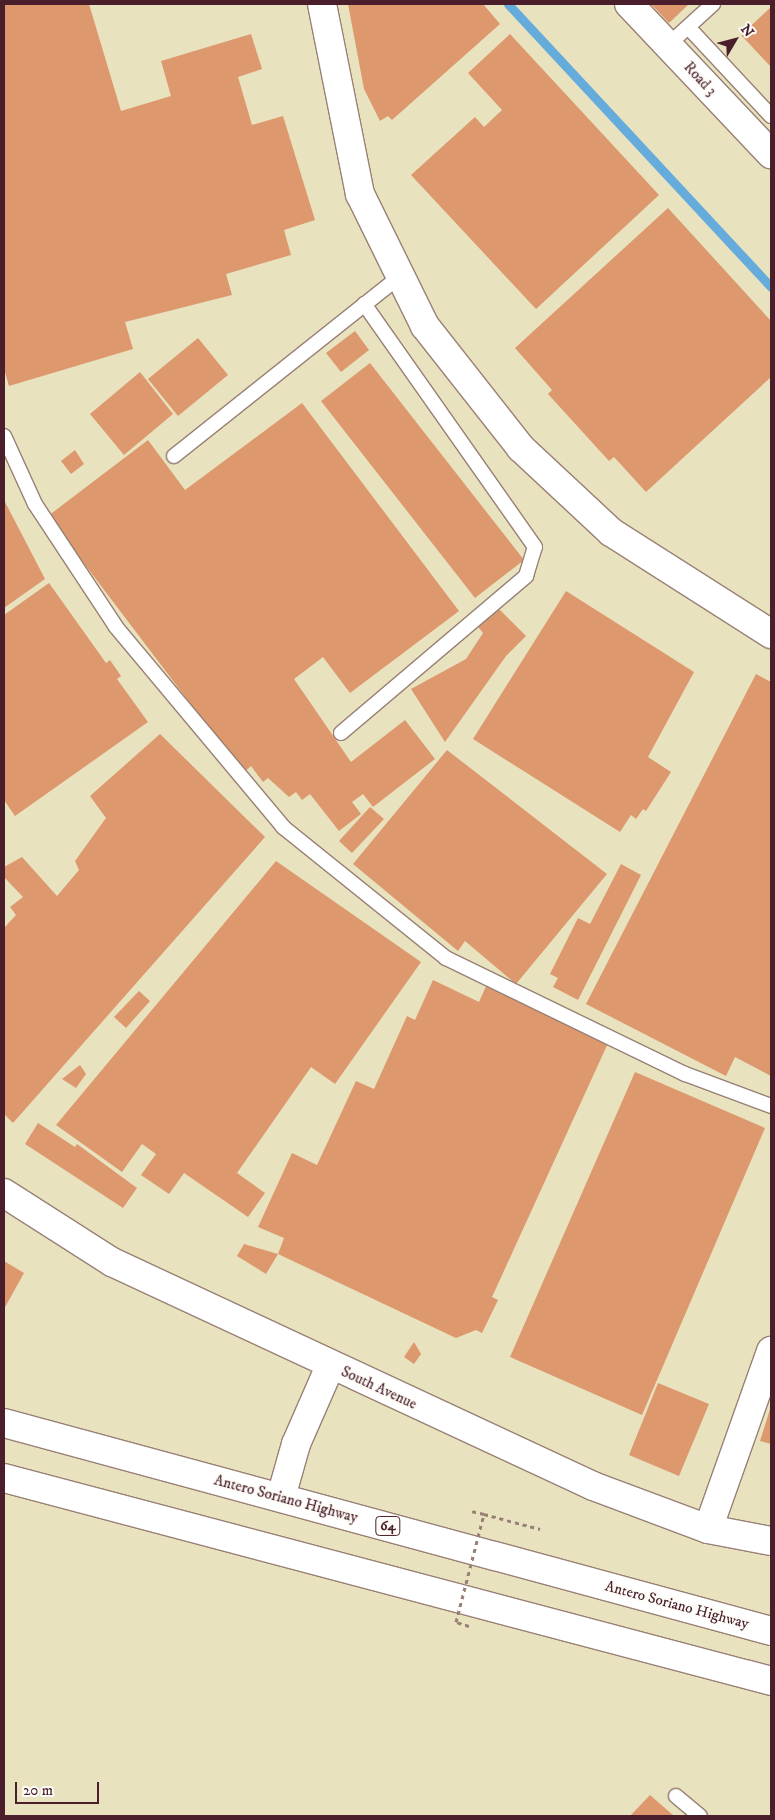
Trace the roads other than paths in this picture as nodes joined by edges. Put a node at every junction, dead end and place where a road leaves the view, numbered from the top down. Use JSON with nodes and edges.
{"nodes":[{"id":1,"x":322,"y":4,"type":"edge"},
{"id":2,"x":629,"y":4,"type":"edge"},
{"id":3,"x":713,"y":4,"type":"edge"},
{"id":4,"x":688,"y":27,"type":"junction"},
{"id":5,"x":668,"y":45,"type":"junction"},
{"id":6,"x":771,"y":116,"type":"edge"},
{"id":7,"x":771,"y":154,"type":"edge"},
{"id":8,"x":400,"y":276,"type":"junction"},
{"id":9,"x":364,"y":304,"type":"junction"},
{"id":10,"x":4,"y":436,"type":"edge"},
{"id":11,"x":174,"y":456,"type":"dead end"},
{"id":12,"x":771,"y":634,"type":"edge"},
{"id":13,"x":341,"y":733,"type":"dead end"},
{"id":14,"x":771,"y":1106,"type":"edge"},
{"id":15,"x":4,"y":1193,"type":"edge"},
{"id":16,"x":771,"y":1351,"type":"edge"},
{"id":17,"x":330,"y":1366,"type":"junction"},
{"id":18,"x":4,"y":1423,"type":"edge"},
{"id":19,"x":4,"y":1478,"type":"edge"},
{"id":20,"x":282,"y":1497,"type":"junction"},
{"id":21,"x":708,"y":1528,"type":"junction"},
{"id":22,"x":771,"y":1541,"type":"edge"},
{"id":23,"x":771,"y":1631,"type":"edge"},
{"id":24,"x":771,"y":1681,"type":"edge"},
{"id":25,"x":676,"y":1796,"type":"dead end"},
{"id":26,"x":700,"y":1816,"type":"edge"}],
"edges":[{"from":1,"to":8,"type":"street"},
{"from":2,"to":5,"type":"street","name":"Road 3"},
{"from":3,"to":4,"type":"lane"},
{"from":4,"to":5,"type":"lane"},
{"from":4,"to":6,"type":"lane"},
{"from":5,"to":7,"type":"street","name":"Road 3"},
{"from":8,"to":9,"type":"lane"},
{"from":8,"to":12,"type":"street"},
{"from":9,"to":11,"type":"lane"},
{"from":9,"to":13,"type":"lane"},
{"from":10,"to":14,"type":"lane"},
{"from":15,"to":17,"type":"street","name":"South Avenue"},
{"from":16,"to":21,"type":"street"},
{"from":17,"to":20,"type":"street"},
{"from":17,"to":21,"type":"street","name":"South Avenue"},
{"from":18,"to":20,"type":"street","name":"Antero Soriano Highway","number":"64"},
{"from":19,"to":24,"type":"street"},
{"from":20,"to":23,"type":"street","name":"Antero Soriano Highway","number":"64"},
{"from":21,"to":22,"type":"street","name":"South Avenue"},
{"from":25,"to":26,"type":"lane"}]}
